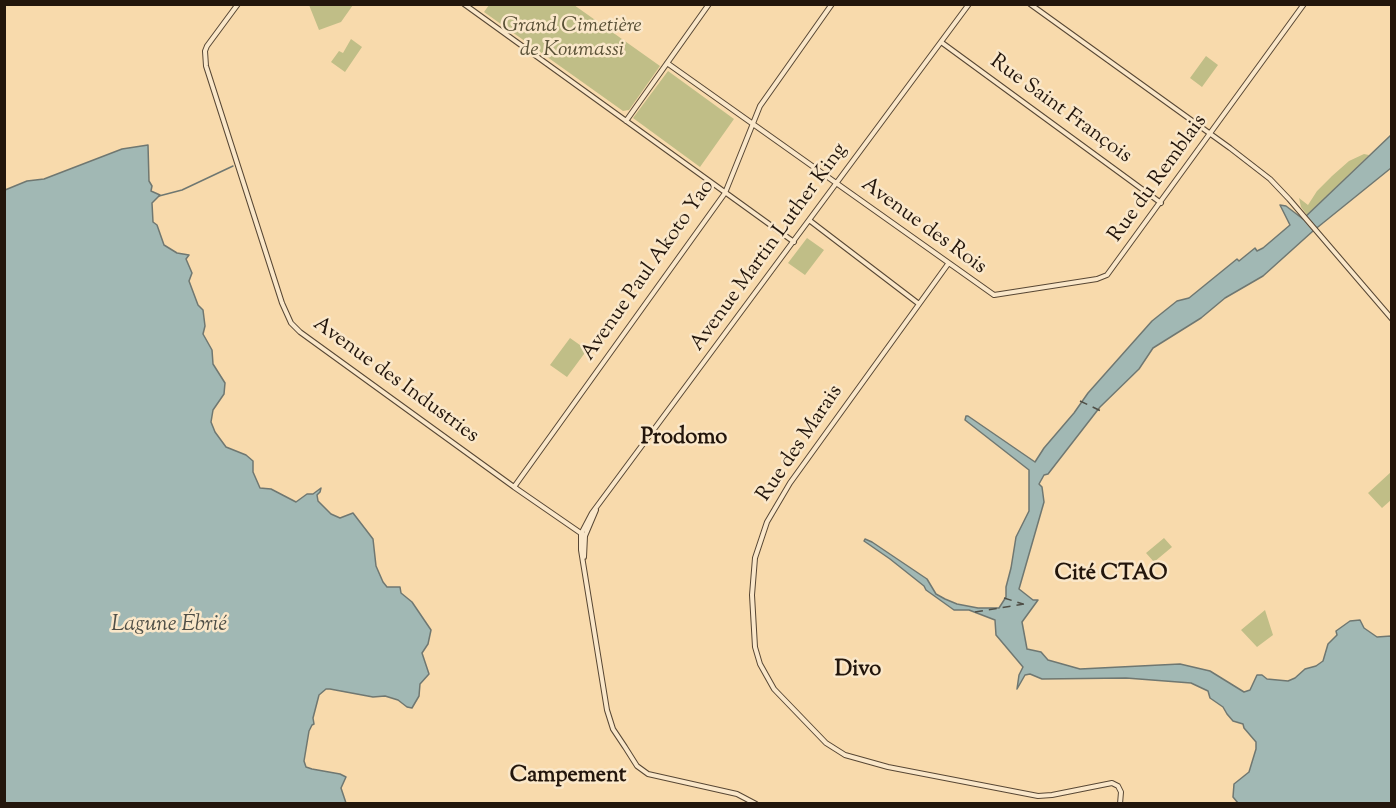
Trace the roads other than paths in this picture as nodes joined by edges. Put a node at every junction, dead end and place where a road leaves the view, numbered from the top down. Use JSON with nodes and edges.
{"nodes":[{"id":1,"x":238,"y":4,"type":"edge"},
{"id":2,"x":464,"y":4,"type":"edge"},
{"id":3,"x":709,"y":4,"type":"edge"},
{"id":4,"x":832,"y":4,"type":"edge"},
{"id":5,"x":969,"y":4,"type":"edge"},
{"id":6,"x":1030,"y":4,"type":"edge"},
{"id":7,"x":1305,"y":4,"type":"edge"},
{"id":8,"x":941,"y":42,"type":"junction"},
{"id":9,"x":667,"y":63,"type":"junction"},
{"id":10,"x":626,"y":121,"type":"junction"},
{"id":11,"x":752,"y":124,"type":"junction"},
{"id":12,"x":1210,"y":134,"type":"junction"},
{"id":13,"x":837,"y":183,"type":"junction"},
{"id":14,"x":725,"y":193,"type":"junction"},
{"id":15,"x":1161,"y":202,"type":"junction"},
{"id":16,"x":809,"y":220,"type":"junction"},
{"id":17,"x":794,"y":242,"type":"junction"},
{"id":18,"x":948,"y":264,"type":"junction"},
{"id":19,"x":992,"y":294,"type":"joint"},
{"id":20,"x":920,"y":304,"type":"junction"},
{"id":21,"x":1392,"y":319,"type":"edge"},
{"id":22,"x":514,"y":487,"type":"junction"},
{"id":23,"x":583,"y":535,"type":"junction"},
{"id":24,"x":756,"y":804,"type":"edge"},
{"id":25,"x":1119,"y":804,"type":"edge"}],
"edges":[{"from":1,"to":22,"type":"street","name":"Avenue des Industries"},
{"from":2,"to":10,"type":"street"},
{"from":3,"to":9,"type":"street"},
{"from":4,"to":11,"type":"street","name":"Avenue Paul Akoto Yao"},
{"from":5,"to":8,"type":"street","name":"Avenue Martin Luther King"},
{"from":6,"to":12,"type":"street"},
{"from":7,"to":12,"type":"street","name":"Rue du Remblais"},
{"from":8,"to":13,"type":"street","name":"Avenue Martin Luther King"},
{"from":8,"to":15,"type":"street","name":"Rue Saint François"},
{"from":9,"to":10,"type":"street"},
{"from":9,"to":11,"type":"street","name":"Avenue des Rois"},
{"from":10,"to":14,"type":"street"},
{"from":11,"to":13,"type":"street","name":"Avenue des Rois"},
{"from":11,"to":14,"type":"street","name":"Avenue Paul Akoto Yao"},
{"from":12,"to":15,"type":"street","name":"Rue du Remblais"},
{"from":12,"to":21,"type":"street"},
{"from":13,"to":16,"type":"street","name":"Avenue Martin Luther King"},
{"from":13,"to":18,"type":"street","name":"Avenue des Rois"},
{"from":14,"to":17,"type":"street"},
{"from":14,"to":22,"type":"street","name":"Avenue Paul Akoto Yao"},
{"from":15,"to":19,"type":"street","name":"Rue du Remblais"},
{"from":16,"to":17,"type":"street","name":"Avenue Martin Luther King"},
{"from":16,"to":20,"type":"street"},
{"from":17,"to":23,"type":"street","name":"Avenue Martin Luther King"},
{"from":18,"to":19,"type":"street","name":"Avenue des Rois"},
{"from":18,"to":20,"type":"street","name":"Rue des Marais"},
{"from":20,"to":25,"type":"street","name":"Rue des Marais"},
{"from":22,"to":23,"type":"street","name":"Avenue des Industries"},
{"from":23,"to":24,"type":"street","name":"Avenue Martin Luther King"}]}
